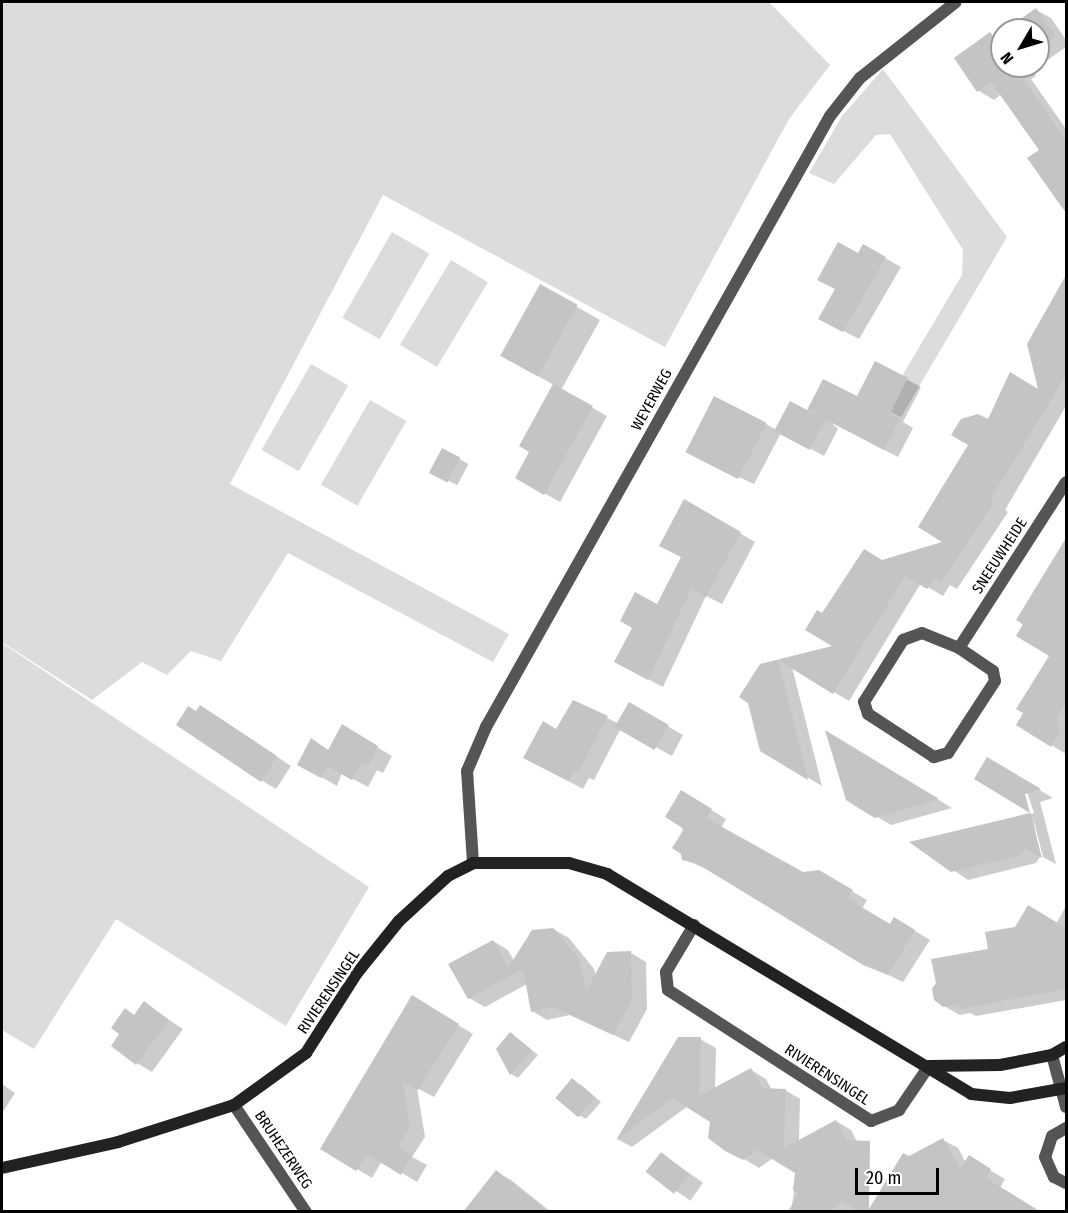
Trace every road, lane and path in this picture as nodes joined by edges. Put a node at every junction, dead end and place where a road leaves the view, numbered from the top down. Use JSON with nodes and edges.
{"nodes":[{"id":1,"x":956,"y":2,"type":"edge"},
{"id":2,"x":1066,"y":482,"type":"edge"},
{"id":3,"x":959,"y":648,"type":"junction"},
{"id":4,"x":473,"y":863,"type":"junction"},
{"id":5,"x":694,"y":925,"type":"junction"},
{"id":6,"x":1066,"y":1047,"type":"edge"},
{"id":7,"x":1052,"y":1055,"type":"junction"},
{"id":8,"x":929,"y":1066,"type":"junction"},
{"id":9,"x":1065,"y":1089,"type":"edge"},
{"id":10,"x":234,"y":1105,"type":"junction"},
{"id":11,"x":1066,"y":1107,"type":"edge"},
{"id":12,"x":1066,"y":1128,"type":"edge"},
{"id":13,"x":2,"y":1168,"type":"edge"},
{"id":14,"x":1066,"y":1183,"type":"edge"},
{"id":15,"x":306,"y":1212,"type":"edge"}],
"edges":[{"from":1,"to":4,"type":"street","name":"WEYERWEG"},
{"from":2,"to":3,"type":"street","name":"SNEEUWHEIDE"},
{"from":3,"to":3,"type":"street"},
{"from":4,"to":5,"type":"street","name":"RIVIERENSINGEL"},
{"from":4,"to":10,"type":"street","name":"RIVIERENSINGEL"},
{"from":5,"to":8,"type":"street","name":"RIVIERENSINGEL"},
{"from":5,"to":8,"type":"street","name":"RIVIERENSINGEL"},
{"from":6,"to":7,"type":"street"},
{"from":7,"to":8,"type":"street"},
{"from":7,"to":9,"type":"street"},
{"from":8,"to":9,"type":"street","name":"RIVIERENSINGEL"},
{"from":9,"to":11,"type":"street"},
{"from":10,"to":13,"type":"street","name":"RIVIERENSINGEL"},
{"from":10,"to":15,"type":"street","name":"BRUHEZERWEG"},
{"from":12,"to":14,"type":"street"}]}
